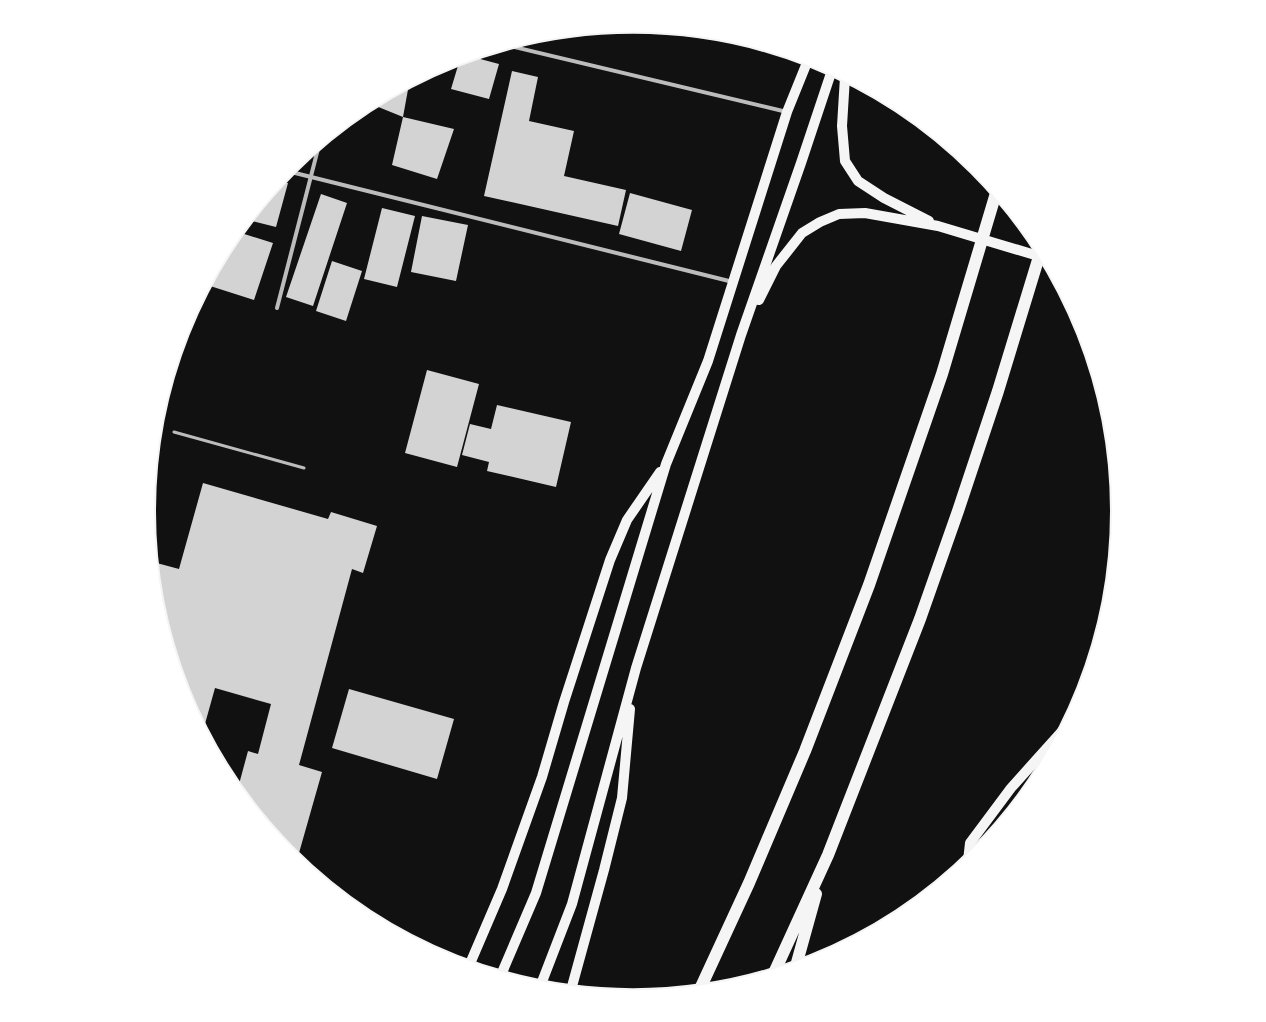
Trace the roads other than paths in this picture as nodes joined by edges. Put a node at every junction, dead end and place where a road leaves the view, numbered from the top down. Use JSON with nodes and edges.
{"nodes":[{"id":1,"x":516,"y":47,"type":"edge"},
{"id":2,"x":806,"y":65,"type":"edge"},
{"id":3,"x":830,"y":76,"type":"edge"},
{"id":4,"x":845,"y":82,"type":"edge"},
{"id":5,"x":786,"y":112,"type":"junction"},
{"id":6,"x":317,"y":153,"type":"edge"},
{"id":7,"x":295,"y":173,"type":"edge"},
{"id":8,"x":311,"y":177,"type":"junction"},
{"id":9,"x":994,"y":199,"type":"edge"},
{"id":10,"x":938,"y":226,"type":"junction"},
{"id":11,"x":1037,"y":255,"type":"edge"},
{"id":12,"x":1038,"y":258,"type":"edge"},
{"id":13,"x":733,"y":282,"type":"junction"},
{"id":14,"x":277,"y":308,"type":"dead end"},
{"id":15,"x":741,"y":335,"type":"junction"},
{"id":16,"x":174,"y":432,"type":"dead end"},
{"id":17,"x":666,"y":464,"type":"junction"},
{"id":18,"x":304,"y":468,"type":"dead end"},
{"id":19,"x":632,"y":683,"type":"junction"},
{"id":20,"x":1050,"y":745,"type":"edge"},
{"id":21,"x":969,"y":851,"type":"edge"},
{"id":22,"x":828,"y":855,"type":"junction"},
{"id":23,"x":798,"y":960,"type":"edge"},
{"id":24,"x":471,"y":961,"type":"edge"},
{"id":25,"x":777,"y":967,"type":"edge"},
{"id":26,"x":503,"y":971,"type":"edge"},
{"id":27,"x":543,"y":980,"type":"edge"},
{"id":28,"x":702,"y":984,"type":"edge"},
{"id":29,"x":572,"y":985,"type":"edge"}],
"edges":[{"from":1,"to":5,"type":"street"},
{"from":2,"to":5,"type":"main road"},
{"from":3,"to":15,"type":"main road"},
{"from":4,"to":10,"type":"main road"},
{"from":5,"to":13,"type":"main road"},
{"from":6,"to":8,"type":"street"},
{"from":7,"to":8,"type":"street"},
{"from":8,"to":13,"type":"street"},
{"from":8,"to":14,"type":"street"},
{"from":9,"to":28,"type":"highway"},
{"from":10,"to":11,"type":"main road"},
{"from":10,"to":15,"type":"main road"},
{"from":12,"to":22,"type":"highway"},
{"from":13,"to":17,"type":"main road"},
{"from":15,"to":19,"type":"main road"},
{"from":16,"to":18,"type":"lane"},
{"from":17,"to":24,"type":"main road"},
{"from":17,"to":26,"type":"main road"},
{"from":19,"to":27,"type":"main road"},
{"from":19,"to":29,"type":"main road"},
{"from":20,"to":21,"type":"main road"},
{"from":22,"to":23,"type":"highway"},
{"from":22,"to":25,"type":"highway"}]}
